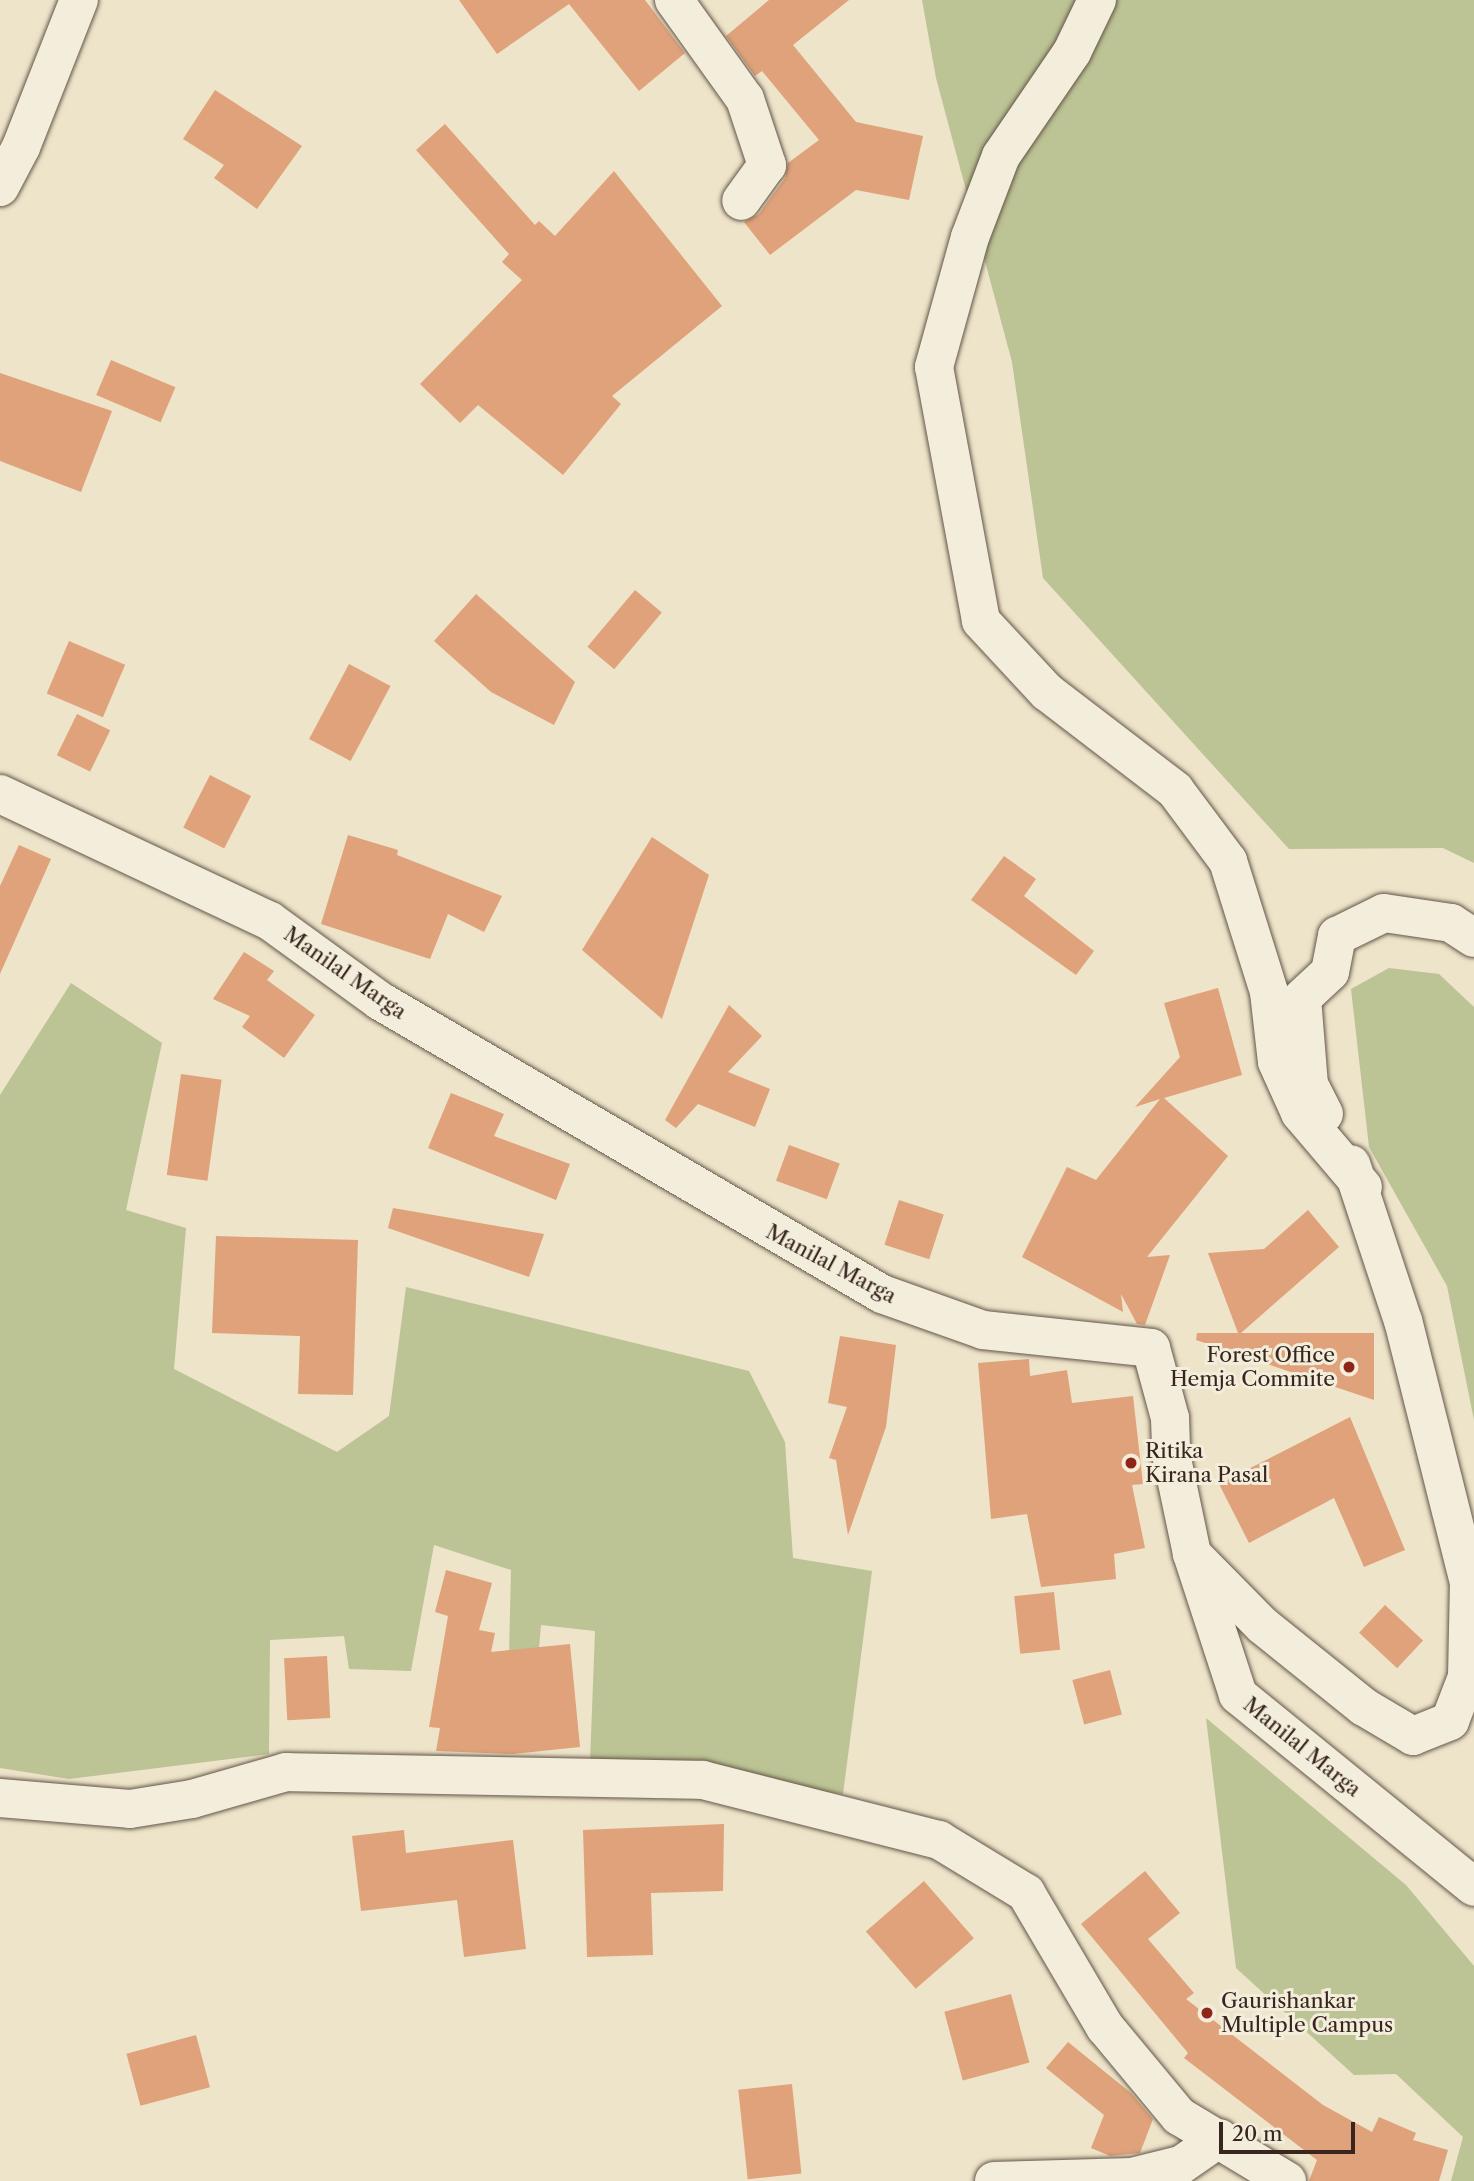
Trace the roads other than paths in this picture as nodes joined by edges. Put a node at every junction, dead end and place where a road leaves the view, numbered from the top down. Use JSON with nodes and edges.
{"nodes":[{"id":1,"x":79,"y":0,"type":"edge"},
{"id":2,"x":674,"y":0,"type":"edge"},
{"id":3,"x":1097,"y":0,"type":"edge"},
{"id":4,"x":0,"y":187,"type":"edge"},
{"id":5,"x":741,"y":201,"type":"dead end"},
{"id":6,"x":0,"y":794,"type":"edge"},
{"id":7,"x":1474,"y":938,"type":"edge"},
{"id":8,"x":1363,"y":1187,"type":"junction"},
{"id":9,"x":1192,"y":1554,"type":"junction"},
{"id":10,"x":0,"y":1798,"type":"edge"},
{"id":11,"x":1474,"y":1887,"type":"edge"},
{"id":12,"x":1220,"y":2137,"type":"junction"},
{"id":13,"x":993,"y":2181,"type":"edge"},
{"id":14,"x":1287,"y":2181,"type":"edge"}],
"edges":[{"from":1,"to":4,"type":"street"},
{"from":2,"to":5,"type":"street"},
{"from":3,"to":8,"type":"street"},
{"from":6,"to":9,"type":"street","name":"Manilal Marga"},
{"from":7,"to":8,"type":"street"},
{"from":8,"to":9,"type":"street"},
{"from":9,"to":11,"type":"street","name":"Manilal Marga"},
{"from":10,"to":12,"type":"street"},
{"from":12,"to":13,"type":"street"},
{"from":12,"to":14,"type":"street"}]}
